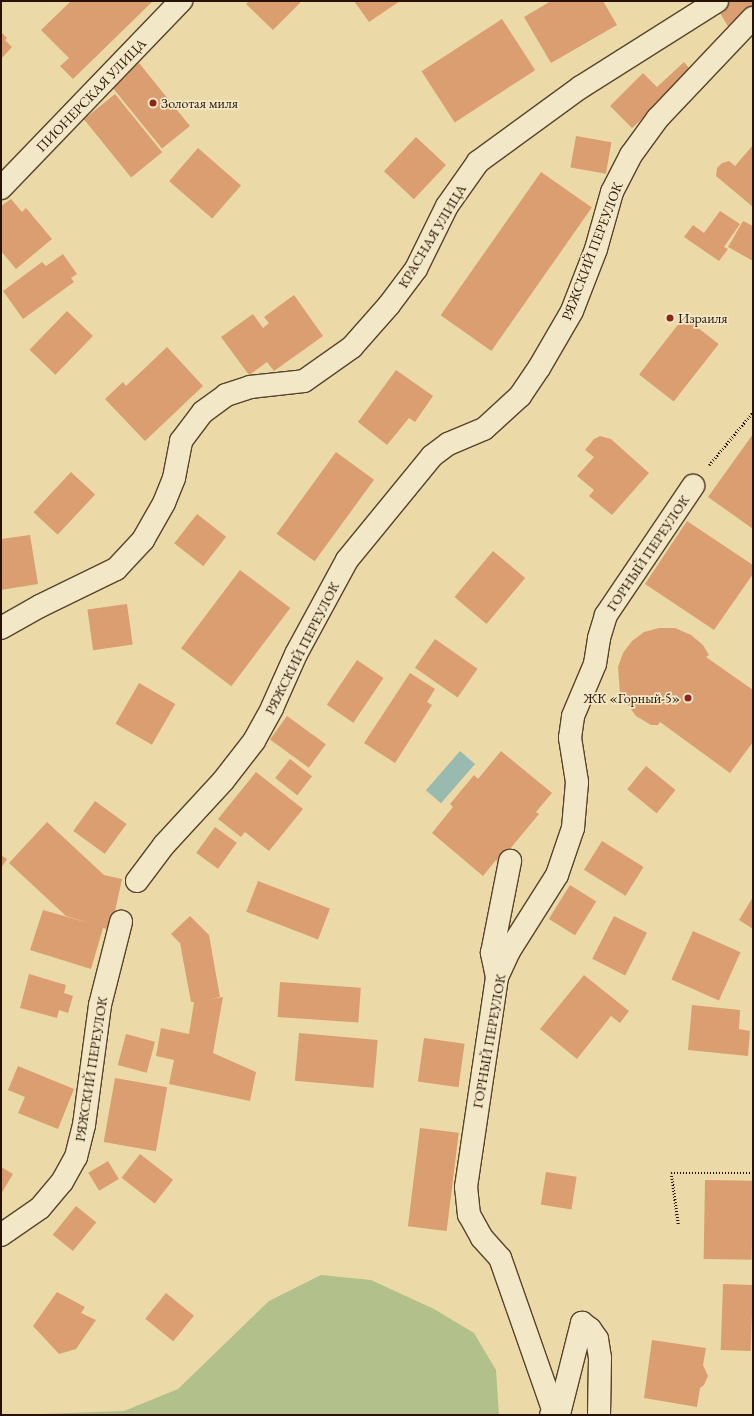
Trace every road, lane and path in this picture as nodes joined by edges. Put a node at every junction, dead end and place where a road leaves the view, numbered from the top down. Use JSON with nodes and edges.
{"nodes":[{"id":1,"x":181,"y":1,"type":"edge"},
{"id":2,"x":717,"y":1,"type":"edge"},
{"id":3,"x":753,"y":18,"type":"edge"},
{"id":4,"x":1,"y":188,"type":"edge"},
{"id":5,"x":753,"y":412,"type":"edge"},
{"id":6,"x":693,"y":486,"type":"joint"},
{"id":7,"x":1,"y":628,"type":"edge"},
{"id":8,"x":510,"y":861,"type":"dead end"},
{"id":9,"x":137,"y":881,"type":"dead end"},
{"id":10,"x":121,"y":922,"type":"dead end"},
{"id":11,"x":497,"y":977,"type":"junction"},
{"id":12,"x":753,"y":1173,"type":"edge"},
{"id":13,"x":678,"y":1224,"type":"dead end"},
{"id":14,"x":1,"y":1235,"type":"edge"},
{"id":15,"x":553,"y":1414,"type":"edge"},
{"id":16,"x":598,"y":1415,"type":"edge"}],
"edges":[{"from":1,"to":4,"type":"street","name":"ПИОНЕРСКАЯ УЛИЦА"},
{"from":2,"to":7,"type":"street","name":"КРАСНАЯ УЛИЦА"},
{"from":3,"to":9,"type":"street","name":"РЯЖСКИЙ ПЕРЕУЛОК"},
{"from":5,"to":6,"type":"path"},
{"from":6,"to":11,"type":"street","name":"ГОРНЫЙ ПЕРЕУЛОК"},
{"from":8,"to":11,"type":"street"},
{"from":10,"to":14,"type":"street","name":"РЯЖСКИЙ ПЕРЕУЛОК"},
{"from":11,"to":15,"type":"street","name":"ГОРНЫЙ ПЕРЕУЛОК"},
{"from":12,"to":13,"type":"path"},
{"from":15,"to":16,"type":"street"}]}
